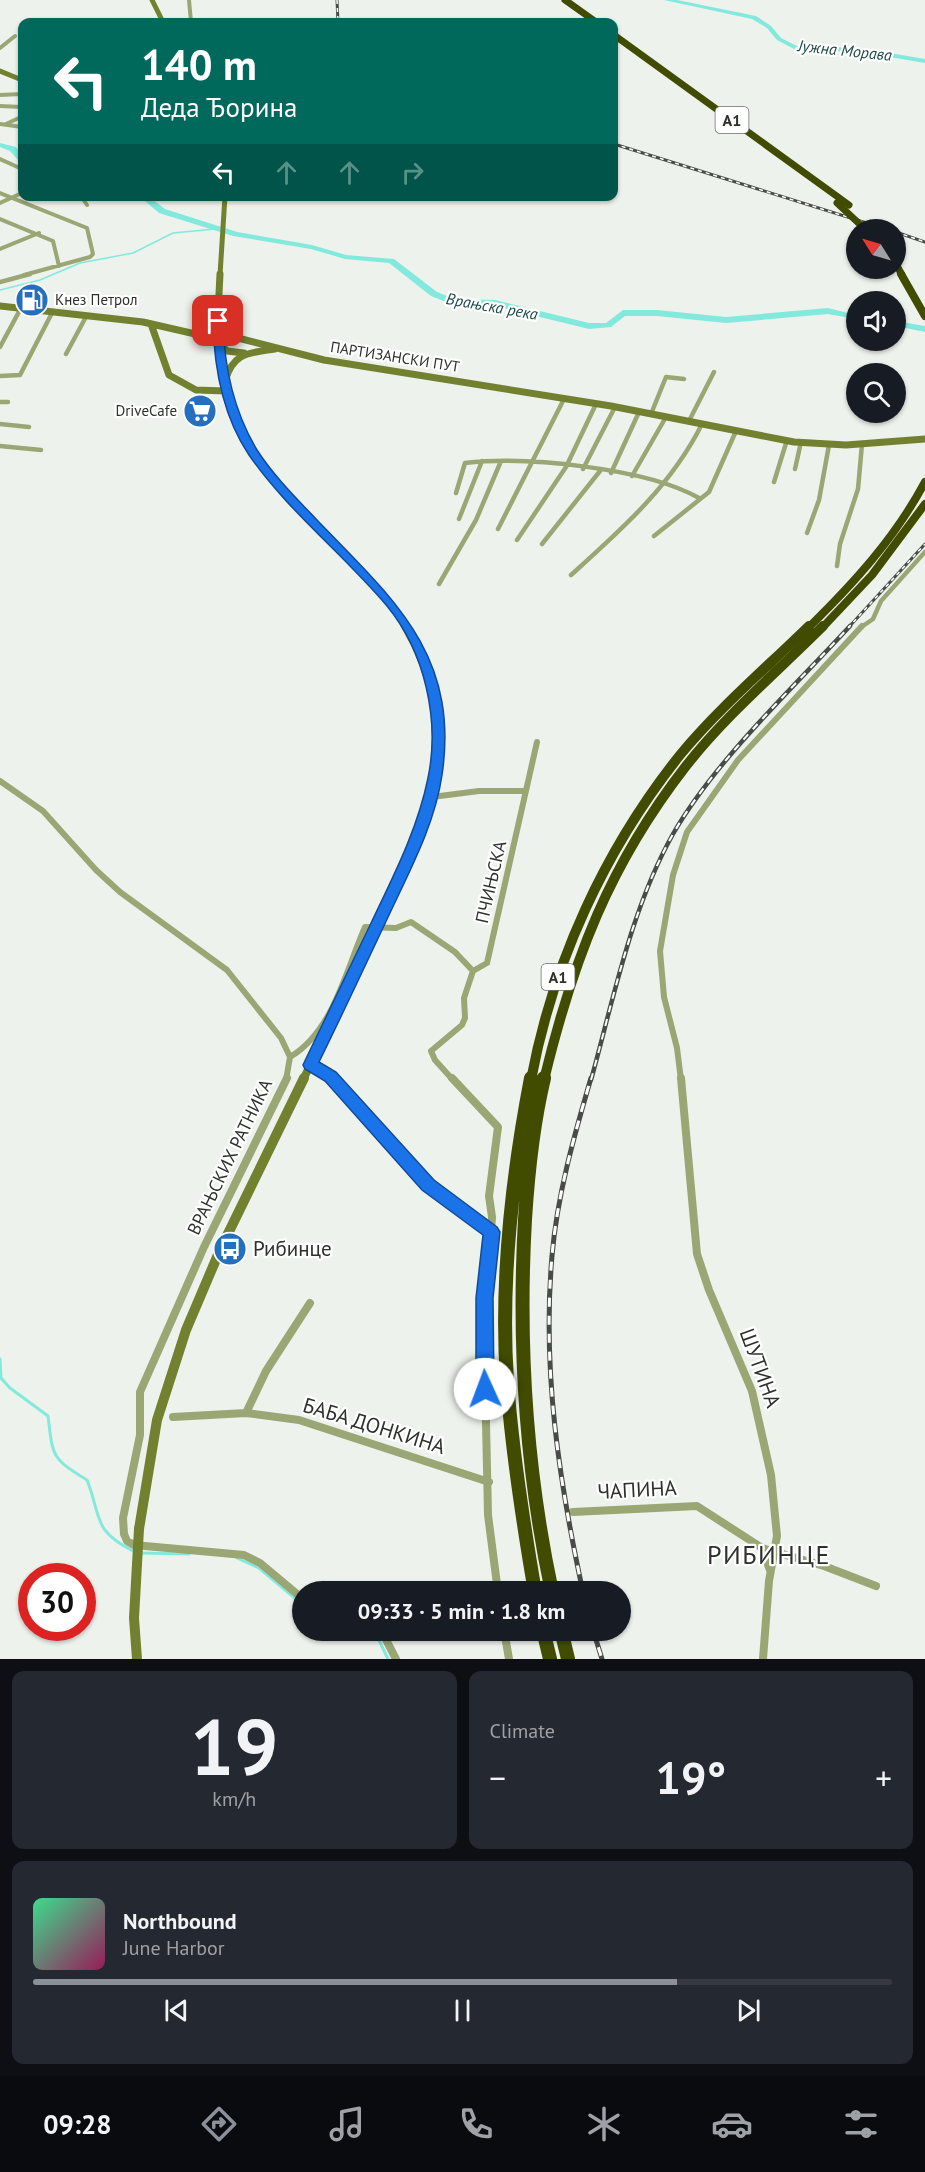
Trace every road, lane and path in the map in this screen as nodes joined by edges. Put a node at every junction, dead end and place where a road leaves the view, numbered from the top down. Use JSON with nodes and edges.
{"nodes":[{"id":1,"x":152,"y":0,"type":"edge"},
{"id":2,"x":189,"y":0,"type":"edge"},
{"id":3,"x":557,"y":0,"type":"edge"},
{"id":4,"x":565,"y":0,"type":"edge"},
{"id":5,"x":161,"y":18,"type":"edge"},
{"id":6,"x":191,"y":18,"type":"edge"},
{"id":7,"x":583,"y":18,"type":"edge"},
{"id":8,"x":590,"y":18,"type":"edge"},
{"id":9,"x":15,"y":36,"type":"dead end"},
{"id":10,"x":618,"y":38,"type":"edge"},
{"id":11,"x":618,"y":43,"type":"edge"},
{"id":12,"x":0,"y":48,"type":"edge"},
{"id":13,"x":0,"y":69,"type":"edge"},
{"id":14,"x":18,"y":76,"type":"edge"},
{"id":15,"x":0,"y":94,"type":"edge"},
{"id":16,"x":18,"y":94,"type":"edge"},
{"id":17,"x":0,"y":106,"type":"edge"},
{"id":18,"x":18,"y":108,"type":"edge"},
{"id":19,"x":18,"y":119,"type":"edge"},
{"id":20,"x":3,"y":124,"type":"edge"},
{"id":21,"x":18,"y":126,"type":"edge"},
{"id":22,"x":0,"y":159,"type":"edge"},
{"id":23,"x":18,"y":167,"type":"edge"},
{"id":24,"x":0,"y":193,"type":"edge"},
{"id":25,"x":18,"y":195,"type":"edge"},
{"id":26,"x":10,"y":199,"type":"junction"},
{"id":27,"x":84,"y":201,"type":"edge"},
{"id":28,"x":225,"y":201,"type":"edge"},
{"id":29,"x":0,"y":203,"type":"edge"},
{"id":30,"x":87,"y":205,"type":"dead end"},
{"id":31,"x":0,"y":219,"type":"edge"},
{"id":32,"x":854,"y":219,"type":"edge"},
{"id":33,"x":863,"y":219,"type":"edge"},
{"id":34,"x":9,"y":222,"type":"junction"},
{"id":35,"x":0,"y":226,"type":"edge"},
{"id":36,"x":39,"y":233,"type":"junction"},
{"id":37,"x":0,"y":249,"type":"edge"},
{"id":38,"x":59,"y":266,"type":"junction"},
{"id":39,"x":906,"y":269,"type":"edge"},
{"id":40,"x":904,"y":279,"type":"edge"},
{"id":41,"x":0,"y":282,"type":"edge"},
{"id":42,"x":925,"y":298,"type":"edge"},
{"id":43,"x":0,"y":306,"type":"edge"},
{"id":44,"x":21,"y":308,"type":"junction"},
{"id":45,"x":53,"y":311,"type":"junction"},
{"id":46,"x":87,"y":315,"type":"junction"},
{"id":47,"x":925,"y":316,"type":"edge"},
{"id":48,"x":151,"y":324,"type":"junction"},
{"id":49,"x":168,"y":328,"type":"junction"},
{"id":50,"x":158,"y":338,"type":"junction"},
{"id":51,"x":246,"y":338,"type":"junction"},
{"id":52,"x":219,"y":342,"type":"junction"},
{"id":53,"x":0,"y":347,"type":"edge"},
{"id":54,"x":282,"y":350,"type":"junction"},
{"id":55,"x":246,"y":353,"type":"junction"},
{"id":56,"x":66,"y":354,"type":"dead end"},
{"id":57,"x":714,"y":372,"type":"dead end"},
{"id":58,"x":0,"y":376,"type":"edge"},
{"id":59,"x":684,"y":379,"type":"dead end"},
{"id":60,"x":224,"y":384,"type":"junction"},
{"id":61,"x":207,"y":390,"type":"junction"},
{"id":62,"x":564,"y":399,"type":"junction"},
{"id":63,"x":0,"y":402,"type":"edge"},
{"id":64,"x":8,"y":402,"type":"dead end"},
{"id":65,"x":596,"y":404,"type":"junction"},
{"id":66,"x":615,"y":407,"type":"junction"},
{"id":67,"x":639,"y":412,"type":"junction"},
{"id":68,"x":651,"y":414,"type":"junction"},
{"id":69,"x":666,"y":417,"type":"junction"},
{"id":70,"x":689,"y":421,"type":"junction"},
{"id":71,"x":0,"y":424,"type":"edge"},
{"id":72,"x":702,"y":424,"type":"junction"},
{"id":73,"x":29,"y":427,"type":"dead end"},
{"id":74,"x":736,"y":431,"type":"junction"},
{"id":75,"x":913,"y":439,"type":"joint"},
{"id":76,"x":925,"y":439,"type":"edge"},
{"id":77,"x":787,"y":440,"type":"junction"},
{"id":78,"x":801,"y":442,"type":"junction"},
{"id":79,"x":862,"y":444,"type":"junction"},
{"id":80,"x":829,"y":445,"type":"junction"},
{"id":81,"x":0,"y":446,"type":"edge"},
{"id":82,"x":41,"y":450,"type":"dead end"},
{"id":83,"x":501,"y":460,"type":"junction"},
{"id":84,"x":482,"y":461,"type":"junction"},
{"id":85,"x":534,"y":463,"type":"junction"},
{"id":86,"x":566,"y":467,"type":"junction"},
{"id":87,"x":583,"y":469,"type":"junction"},
{"id":88,"x":795,"y":469,"type":"dead end"},
{"id":89,"x":600,"y":471,"type":"junction"},
{"id":90,"x":611,"y":473,"type":"junction"},
{"id":91,"x":632,"y":476,"type":"junction"},
{"id":92,"x":774,"y":482,"type":"dead end"},
{"id":93,"x":925,"y":482,"type":"edge"},
{"id":94,"x":667,"y":485,"type":"junction"},
{"id":95,"x":456,"y":492,"type":"dead end"},
{"id":96,"x":699,"y":498,"type":"junction"},
{"id":97,"x":925,"y":504,"type":"edge"},
{"id":98,"x":459,"y":519,"type":"dead end"},
{"id":99,"x":498,"y":529,"type":"dead end"},
{"id":100,"x":807,"y":533,"type":"dead end"},
{"id":101,"x":654,"y":536,"type":"dead end"},
{"id":102,"x":517,"y":540,"type":"dead end"},
{"id":103,"x":542,"y":544,"type":"dead end"},
{"id":104,"x":925,"y":552,"type":"edge"},
{"id":105,"x":837,"y":566,"type":"dead end"},
{"id":106,"x":571,"y":575,"type":"dead end"},
{"id":107,"x":439,"y":584,"type":"dead end"},
{"id":108,"x":537,"y":742,"type":"dead end"},
{"id":109,"x":0,"y":781,"type":"edge"},
{"id":110,"x":526,"y":791,"type":"junction"},
{"id":111,"x":432,"y":797,"type":"junction"},
{"id":112,"x":377,"y":928,"type":"junction"},
{"id":113,"x":473,"y":971,"type":"junction"},
{"id":114,"x":290,"y":1057,"type":"junction"},
{"id":115,"x":310,"y":1065,"type":"junction"},
{"id":116,"x":491,"y":1232,"type":"junction"},
{"id":117,"x":310,"y":1304,"type":"dead end"},
{"id":118,"x":144,"y":1411,"type":"junction"},
{"id":119,"x":246,"y":1413,"type":"junction"},
{"id":120,"x":173,"y":1417,"type":"dead end"},
{"id":121,"x":157,"y":1420,"type":"junction"},
{"id":122,"x":489,"y":1482,"type":"junction"},
{"id":123,"x":573,"y":1512,"type":"dead end"},
{"id":124,"x":762,"y":1548,"type":"junction"},
{"id":125,"x":776,"y":1552,"type":"junction"},
{"id":126,"x":770,"y":1573,"type":"junction"},
{"id":127,"x":496,"y":1581,"type":"edge"},
{"id":128,"x":533,"y":1581,"type":"edge"},
{"id":129,"x":550,"y":1581,"type":"edge"},
{"id":130,"x":876,"y":1586,"type":"dead end"},
{"id":131,"x":292,"y":1590,"type":"edge"},
{"id":132,"x":387,"y":1641,"type":"edge"},
{"id":133,"x":506,"y":1641,"type":"edge"},
{"id":134,"x":546,"y":1641,"type":"edge"},
{"id":135,"x":564,"y":1641,"type":"edge"},
{"id":136,"x":137,"y":1659,"type":"edge"},
{"id":137,"x":396,"y":1659,"type":"edge"},
{"id":138,"x":509,"y":1659,"type":"edge"},
{"id":139,"x":550,"y":1659,"type":"edge"},
{"id":140,"x":568,"y":1659,"type":"edge"},
{"id":141,"x":763,"y":1659,"type":"edge"}],
"edges":[{"from":1,"to":5,"type":"main road"},
{"from":2,"to":6,"type":"street"},
{"from":3,"to":7,"type":"highway"},
{"from":4,"to":8,"type":"highway"},
{"from":9,"to":12,"type":"street"},
{"from":10,"to":33,"type":"highway","number":"A1"},
{"from":11,"to":32,"type":"highway","number":"A1","bridge":true},
{"from":13,"to":14,"type":"main road"},
{"from":15,"to":16,"type":"street"},
{"from":17,"to":18,"type":"street"},
{"from":19,"to":20,"type":"street"},
{"from":20,"to":21,"type":"street"},
{"from":22,"to":23,"type":"street"},
{"from":24,"to":26,"type":"street"},
{"from":25,"to":26,"type":"street"},
{"from":26,"to":29,"type":"street"},
{"from":26,"to":38,"type":"street"},
{"from":27,"to":30,"type":"street"},
{"from":28,"to":52,"type":"main road"},
{"from":31,"to":34,"type":"street"},
{"from":34,"to":35,"type":"street"},
{"from":34,"to":36,"type":"street"},
{"from":36,"to":37,"type":"street"},
{"from":36,"to":38,"type":"street"},
{"from":38,"to":41,"type":"street"},
{"from":39,"to":42,"type":"highway"},
{"from":40,"to":47,"type":"highway"},
{"from":43,"to":44,"type":"main road","name":"ПАРТИЗАНСКИ ПУТ"},
{"from":44,"to":45,"type":"main road","name":"ПАРТИЗАНСКИ ПУТ"},
{"from":44,"to":53,"type":"street"},
{"from":45,"to":46,"type":"main road","name":"ПАРТИЗАНСКИ ПУТ"},
{"from":45,"to":58,"type":"street"},
{"from":46,"to":48,"type":"main road","name":"ПАРТИЗАНСКИ ПУТ"},
{"from":46,"to":56,"type":"street"},
{"from":48,"to":49,"type":"main road","name":"ПАРТИЗАНСКИ ПУТ"},
{"from":48,"to":50,"type":"main road"},
{"from":49,"to":50,"type":"main road"},
{"from":49,"to":51,"type":"main road","name":"ПАРТИЗАНСКИ ПУТ","bridge":true},
{"from":50,"to":61,"type":"main road"},
{"from":51,"to":54,"type":"main road","name":"ПАРТИЗАНСКИ ПУТ"},
{"from":51,"to":55,"type":"main road"},
{"from":52,"to":55,"type":"main road"},
{"from":52,"to":60,"type":"main road"},
{"from":54,"to":55,"type":"main road"},
{"from":54,"to":62,"type":"main road","name":"ПАРТИЗАНСКИ ПУТ"},
{"from":55,"to":60,"type":"main road"},
{"from":57,"to":70,"type":"street"},
{"from":59,"to":68,"type":"street"},
{"from":60,"to":61,"type":"main road"},
{"from":60,"to":61,"type":"main road"},
{"from":60,"to":111,"type":"main road"},
{"from":62,"to":65,"type":"main road","name":"ПАРТИЗАНСКИ ПУТ"},
{"from":62,"to":85,"type":"street"},
{"from":63,"to":64,"type":"street"},
{"from":65,"to":66,"type":"main road","name":"ПАРТИЗАНСКИ ПУТ"},
{"from":65,"to":86,"type":"street"},
{"from":66,"to":67,"type":"main road","name":"ПАРТИЗАНСКИ ПУТ"},
{"from":66,"to":87,"type":"street"},
{"from":67,"to":68,"type":"main road","name":"ПАРТИЗАНСКИ ПУТ"},
{"from":67,"to":90,"type":"street"},
{"from":68,"to":69,"type":"main road","name":"ПАРТИЗАНСКИ ПУТ"},
{"from":69,"to":70,"type":"main road","name":"ПАРТИЗАНСКИ ПУТ"},
{"from":69,"to":91,"type":"street"},
{"from":70,"to":72,"type":"main road","name":"ПАРТИЗАНСКИ ПУТ"},
{"from":71,"to":73,"type":"street"},
{"from":72,"to":74,"type":"main road","name":"ПАРТИЗАНСКИ ПУТ"},
{"from":72,"to":94,"type":"street"},
{"from":74,"to":77,"type":"main road","name":"ПАРТИЗАНСКИ ПУТ"},
{"from":74,"to":96,"type":"street"},
{"from":75,"to":76,"type":"main road","name":"ПАРТИЗАНСКИ ПУТ"},
{"from":75,"to":79,"type":"main road","name":"ПАРТИЗАНСКИ ПУТ"},
{"from":77,"to":78,"type":"main road","name":"ПАРТИЗАНСКИ ПУТ"},
{"from":77,"to":92,"type":"street"},
{"from":78,"to":80,"type":"main road","name":"ПАРТИЗАНСКИ ПУТ"},
{"from":78,"to":88,"type":"street"},
{"from":79,"to":80,"type":"main road","name":"ПАРТИЗАНСКИ ПУТ"},
{"from":79,"to":105,"type":"street"},
{"from":80,"to":100,"type":"street"},
{"from":81,"to":82,"type":"street"},
{"from":83,"to":84,"type":"street"},
{"from":83,"to":85,"type":"street"},
{"from":83,"to":107,"type":"street"},
{"from":84,"to":95,"type":"street"},
{"from":84,"to":98,"type":"street"},
{"from":85,"to":86,"type":"street"},
{"from":85,"to":99,"type":"street"},
{"from":86,"to":87,"type":"street"},
{"from":86,"to":102,"type":"street"},
{"from":87,"to":89,"type":"street"},
{"from":89,"to":90,"type":"street"},
{"from":89,"to":103,"type":"street"},
{"from":90,"to":91,"type":"street"},
{"from":91,"to":94,"type":"street"},
{"from":93,"to":128,"type":"highway","number":"A1"},
{"from":94,"to":96,"type":"street"},
{"from":94,"to":106,"type":"street"},
{"from":96,"to":101,"type":"street"},
{"from":97,"to":129,"type":"highway","number":"A1"},
{"from":104,"to":125,"type":"street","name":"ШУТИНА"},
{"from":108,"to":110,"type":"street","name":"ПЧИЊСКА"},
{"from":109,"to":114,"type":"street"},
{"from":110,"to":111,"type":"street"},
{"from":110,"to":113,"type":"street","name":"ПЧИЊСКА"},
{"from":111,"to":112,"type":"main road"},
{"from":112,"to":113,"type":"street"},
{"from":112,"to":114,"type":"street"},
{"from":112,"to":115,"type":"main road"},
{"from":113,"to":116,"type":"street"},
{"from":114,"to":118,"type":"street","name":"ВРАЊСКИХ РАТНИКА"},
{"from":115,"to":116,"type":"street"},
{"from":115,"to":121,"type":"main road"},
{"from":116,"to":122,"type":"street"},
{"from":117,"to":119,"type":"street"},
{"from":118,"to":121,"type":"street"},
{"from":118,"to":131,"type":"street","name":"ВРАЊСКИХ РАТНИКА"},
{"from":119,"to":120,"type":"street","name":"БАБА ДОНКИНА"},
{"from":119,"to":122,"type":"street","name":"БАБА ДОНКИНА"},
{"from":121,"to":136,"type":"main road","bridge":true},
{"from":122,"to":127,"type":"street"},
{"from":123,"to":124,"type":"street","name":"ЧАПИНА"},
{"from":124,"to":125,"type":"street","name":"ЧАПИНА"},
{"from":124,"to":126,"type":"street"},
{"from":125,"to":126,"type":"street","name":"ШУТИНА"},
{"from":125,"to":130,"type":"street","name":"ЧАПИНА"},
{"from":126,"to":141,"type":"street","name":"ШУТИНА"},
{"from":132,"to":137,"type":"street"},
{"from":133,"to":138,"type":"street"},
{"from":134,"to":139,"type":"highway"},
{"from":135,"to":140,"type":"highway"}]}
